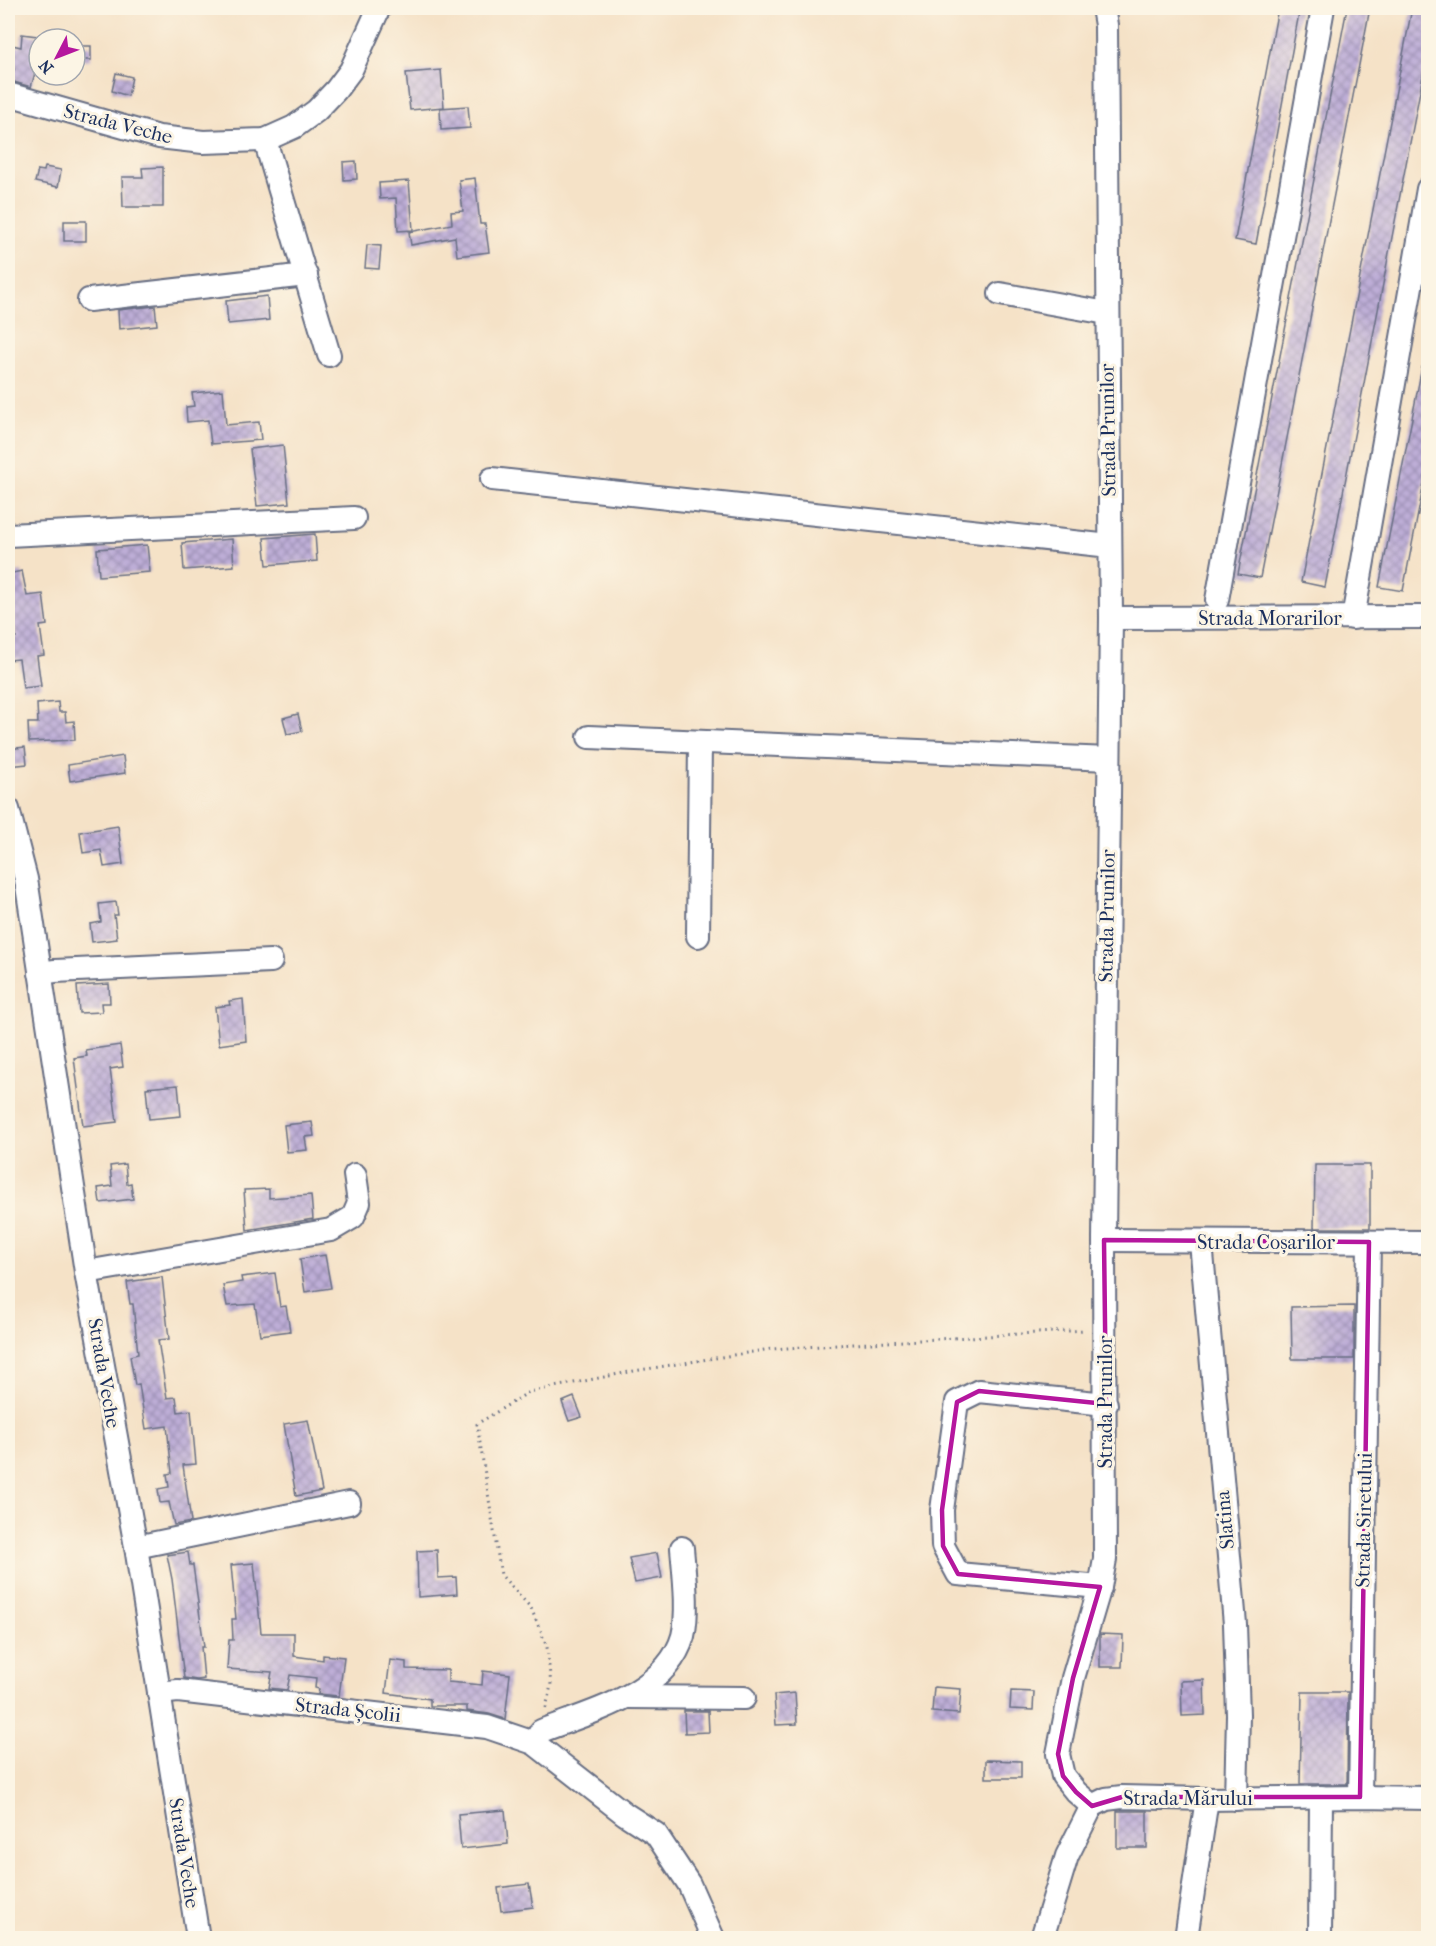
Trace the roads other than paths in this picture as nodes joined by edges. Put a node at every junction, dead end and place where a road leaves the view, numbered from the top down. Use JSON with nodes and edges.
{"nodes":[{"id":1,"x":379,"y":8,"type":"edge"},
{"id":2,"x":1103,"y":8,"type":"edge"},
{"id":3,"x":1323,"y":8,"type":"edge"},
{"id":4,"x":8,"y":94,"type":"edge"},
{"id":5,"x":265,"y":140,"type":"junction"},
{"id":6,"x":1428,"y":189,"type":"edge"},
{"id":7,"x":306,"y":275,"type":"junction"},
{"id":8,"x":1000,"y":294,"type":"dead end"},
{"id":9,"x":89,"y":300,"type":"dead end"},
{"id":10,"x":1107,"y":313,"type":"junction"},
{"id":11,"x":329,"y":355,"type":"dead end"},
{"id":12,"x":492,"y":478,"type":"dead end"},
{"id":13,"x":354,"y":518,"type":"dead end"},
{"id":14,"x":8,"y":535,"type":"edge"},
{"id":15,"x":1110,"y":546,"type":"junction"},
{"id":16,"x":1217,"y":600,"type":"dead end"},
{"id":17,"x":1428,"y":617,"type":"edge"},
{"id":18,"x":1111,"y":618,"type":"junction"},
{"id":19,"x":1353,"y":618,"type":"junction"},
{"id":20,"x":589,"y":738,"type":"dead end"},
{"id":21,"x":700,"y":742,"type":"junction"},
{"id":22,"x":1109,"y":759,"type":"junction"},
{"id":23,"x":8,"y":809,"type":"edge"},
{"id":24,"x":698,"y":936,"type":"dead end"},
{"id":25,"x":271,"y":961,"type":"dead end"},
{"id":26,"x":40,"y":973,"type":"junction"},
{"id":27,"x":355,"y":1174,"type":"dead end"},
{"id":28,"x":1104,"y":1240,"type":"junction"},
{"id":29,"x":1201,"y":1242,"type":"junction"},
{"id":30,"x":1369,"y":1242,"type":"junction"},
{"id":31,"x":1428,"y":1242,"type":"edge"},
{"id":32,"x":86,"y":1272,"type":"junction"},
{"id":33,"x":1106,"y":1404,"type":"junction"},
{"id":34,"x":349,"y":1503,"type":"dead end"},
{"id":35,"x":136,"y":1548,"type":"junction"},
{"id":36,"x":682,"y":1548,"type":"dead end"},
{"id":37,"x":1100,"y":1587,"type":"junction"},
{"id":38,"x":159,"y":1693,"type":"junction"},
{"id":39,"x":629,"y":1697,"type":"junction"},
{"id":40,"x":744,"y":1698,"type":"dead end"},
{"id":41,"x":538,"y":1737,"type":"junction"},
{"id":42,"x":1321,"y":1797,"type":"junction"},
{"id":43,"x":1360,"y":1797,"type":"junction"},
{"id":44,"x":1428,"y":1798,"type":"edge"},
{"id":45,"x":1207,"y":1799,"type":"junction"},
{"id":46,"x":1236,"y":1799,"type":"junction"},
{"id":47,"x":1092,"y":1806,"type":"junction"},
{"id":48,"x":198,"y":1938,"type":"edge"},
{"id":49,"x":713,"y":1938,"type":"edge"},
{"id":50,"x":1042,"y":1938,"type":"edge"},
{"id":51,"x":1186,"y":1938,"type":"edge"},
{"id":52,"x":1320,"y":1938,"type":"edge"}],
"edges":[{"from":1,"to":5,"type":"street","name":"Strada Veche"},
{"from":2,"to":10,"type":"street","name":"Strada Prunilor"},
{"from":3,"to":16,"type":"street"},
{"from":4,"to":5,"type":"street","name":"Strada Veche"},
{"from":5,"to":7,"type":"street"},
{"from":6,"to":19,"type":"street"},
{"from":7,"to":9,"type":"street"},
{"from":7,"to":11,"type":"street"},
{"from":8,"to":10,"type":"street"},
{"from":10,"to":15,"type":"street","name":"Strada Prunilor"},
{"from":12,"to":15,"type":"street"},
{"from":13,"to":14,"type":"street"},
{"from":15,"to":18,"type":"street","name":"Strada Prunilor"},
{"from":17,"to":19,"type":"street","name":"Strada Morarilor"},
{"from":18,"to":19,"type":"street","name":"Strada Morarilor"},
{"from":18,"to":22,"type":"street","name":"Strada Prunilor"},
{"from":20,"to":21,"type":"street"},
{"from":21,"to":22,"type":"street"},
{"from":21,"to":24,"type":"street"},
{"from":22,"to":28,"type":"street","name":"Strada Prunilor"},
{"from":23,"to":26,"type":"street","name":"Strada Veche"},
{"from":25,"to":26,"type":"street"},
{"from":26,"to":32,"type":"street","name":"Strada Veche"},
{"from":27,"to":32,"type":"street"},
{"from":28,"to":29,"type":"street","name":"Strada Coșarilor"},
{"from":28,"to":33,"type":"street","name":"Strada Prunilor"},
{"from":29,"to":30,"type":"street","name":"Strada Coșarilor"},
{"from":29,"to":46,"type":"street","name":"Slatina"},
{"from":30,"to":31,"type":"street","name":"Strada Coșarilor"},
{"from":30,"to":43,"type":"street","name":"Strada Siretului"},
{"from":32,"to":35,"type":"street","name":"Strada Veche"},
{"from":33,"to":37,"type":"street","name":"Strada Prunilor"},
{"from":33,"to":37,"type":"street"},
{"from":34,"to":35,"type":"street"},
{"from":35,"to":38,"type":"street","name":"Strada Veche"},
{"from":36,"to":39,"type":"street"},
{"from":37,"to":47,"type":"street","name":"Strada Prunilor"},
{"from":38,"to":41,"type":"street","name":"Strada Școlii"},
{"from":38,"to":48,"type":"street","name":"Strada Veche"},
{"from":39,"to":40,"type":"street"},
{"from":39,"to":41,"type":"street"},
{"from":41,"to":49,"type":"street","name":"Strada Școlii"},
{"from":42,"to":43,"type":"street","name":"Strada Mărului"},
{"from":42,"to":46,"type":"street","name":"Strada Mărului"},
{"from":42,"to":52,"type":"street"},
{"from":43,"to":44,"type":"street","name":"Strada Mărului"},
{"from":45,"to":46,"type":"street","name":"Strada Mărului"},
{"from":45,"to":47,"type":"street","name":"Strada Mărului"},
{"from":45,"to":51,"type":"street"},
{"from":47,"to":50,"type":"street"}]}
